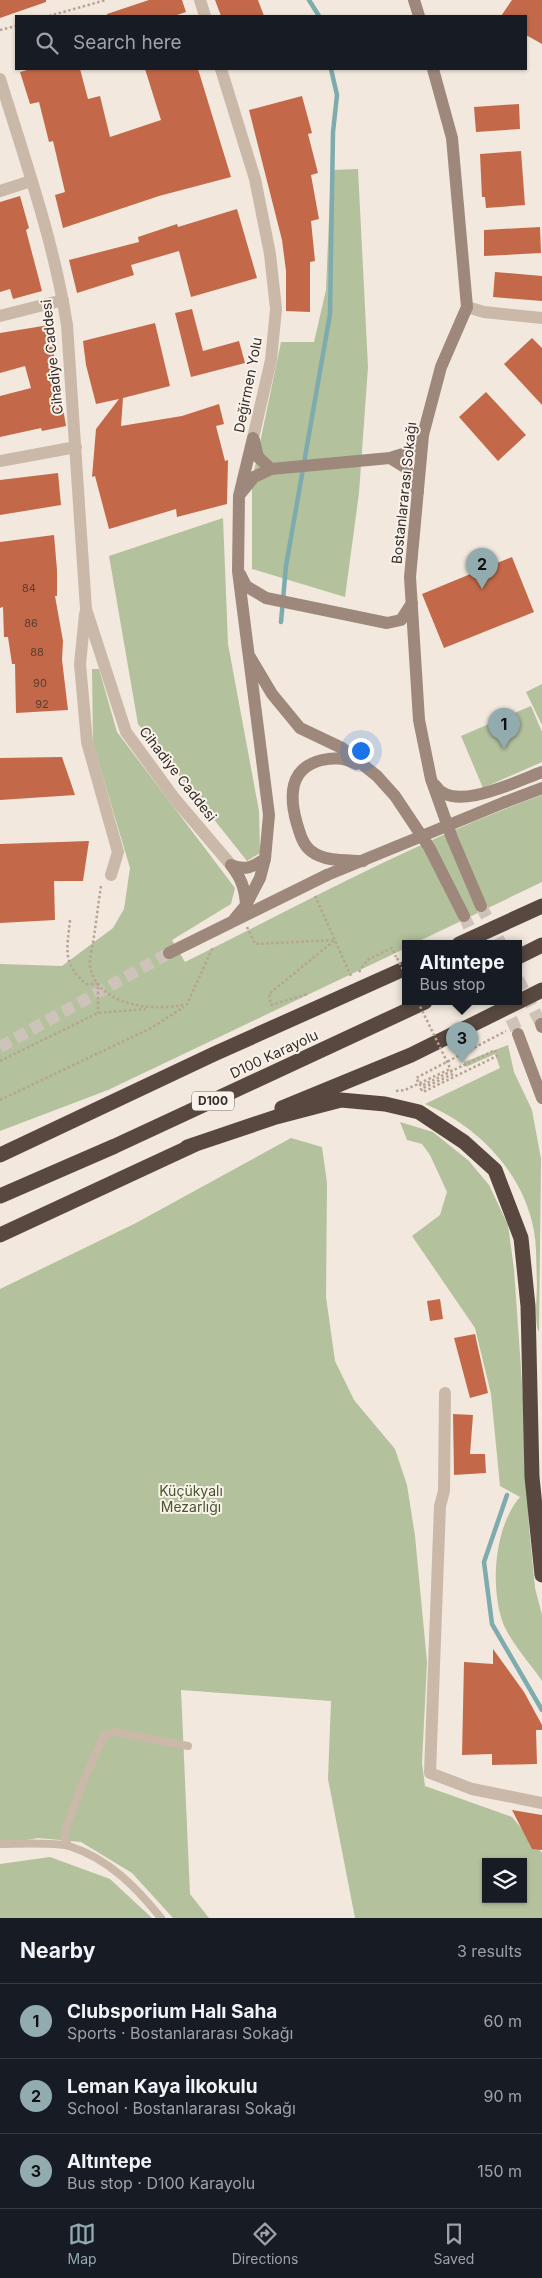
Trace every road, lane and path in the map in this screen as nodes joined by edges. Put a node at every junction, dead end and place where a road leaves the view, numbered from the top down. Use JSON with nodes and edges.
{"nodes":[{"id":1,"x":106,"y":0,"type":"edge"},
{"id":2,"x":200,"y":0,"type":"edge"},
{"id":3,"x":414,"y":0,"type":"edge"},
{"id":4,"x":53,"y":15,"type":"edge"},
{"id":5,"x":205,"y":15,"type":"edge"},
{"id":6,"x":418,"y":15,"type":"edge"},
{"id":7,"x":15,"y":26,"type":"edge"},
{"id":8,"x":0,"y":30,"type":"edge"},
{"id":9,"x":221,"y":70,"type":"edge"},
{"id":10,"x":433,"y":70,"type":"edge"},
{"id":11,"x":0,"y":79,"type":"edge"},
{"id":12,"x":31,"y":181,"type":"junction"},
{"id":13,"x":0,"y":191,"type":"edge"},
{"id":14,"x":63,"y":300,"type":"junction"},
{"id":15,"x":467,"y":307,"type":"junction"},
{"id":16,"x":0,"y":316,"type":"edge"},
{"id":17,"x":542,"y":318,"type":"edge"},
{"id":18,"x":423,"y":435,"type":"junction"},
{"id":19,"x":253,"y":438,"type":"junction"},
{"id":20,"x":76,"y":447,"type":"junction"},
{"id":21,"x":390,"y":458,"type":"junction"},
{"id":22,"x":0,"y":462,"type":"edge"},
{"id":23,"x":271,"y":469,"type":"junction"},
{"id":24,"x":418,"y":492,"type":"junction"},
{"id":25,"x":239,"y":496,"type":"junction"},
{"id":26,"x":238,"y":571,"type":"junction"},
{"id":27,"x":412,"y":603,"type":"junction"},
{"id":28,"x":86,"y":609,"type":"junction"},
{"id":29,"x":247,"y":651,"type":"junction"},
{"id":30,"x":542,"y":772,"type":"edge"},
{"id":31,"x":377,"y":776,"type":"junction"},
{"id":32,"x":431,"y":779,"type":"junction"},
{"id":33,"x":542,"y":788,"type":"edge"},
{"id":34,"x":265,"y":859,"type":"junction"},
{"id":35,"x":363,"y":861,"type":"junction"},
{"id":36,"x":231,"y":865,"type":"junction"},
{"id":37,"x":112,"y":875,"type":"dead end"},
{"id":38,"x":310,"y":884,"type":"junction"},
{"id":39,"x":101,"y":886,"type":"dead end"},
{"id":40,"x":481,"y":906,"type":"tunnel mouth"},
{"id":41,"x":542,"y":906,"type":"edge"},
{"id":42,"x":464,"y":916,"type":"tunnel mouth"},
{"id":43,"x":236,"y":918,"type":"junction"},
{"id":44,"x":70,"y":920,"type":"dead end"},
{"id":45,"x":335,"y":940,"type":"junction"},
{"id":46,"x":468,"y":940,"type":"edge"},
{"id":47,"x":542,"y":945,"type":"edge"},
{"id":48,"x":169,"y":953,"type":"tunnel mouth"},
{"id":49,"x":522,"y":955,"type":"edge"},
{"id":50,"x":345,"y":963,"type":"dead end"},
{"id":51,"x":401,"y":963,"type":"edge"},
{"id":52,"x":358,"y":974,"type":"dead end"},
{"id":53,"x":98,"y":984,"type":"junction"},
{"id":54,"x":542,"y":990,"type":"edge"},
{"id":55,"x":317,"y":991,"type":"dead end"},
{"id":56,"x":522,"y":1000,"type":"edge"},
{"id":57,"x":187,"y":1004,"type":"junction"},
{"id":58,"x":419,"y":1005,"type":"edge"},
{"id":59,"x":419,"y":1005,"type":"edge"},
{"id":60,"x":512,"y":1005,"type":"edge"},
{"id":61,"x":147,"y":1009,"type":"junction"},
{"id":62,"x":98,"y":1013,"type":"junction"},
{"id":63,"x":513,"y":1032,"type":"joint"},
{"id":64,"x":0,"y":1061,"type":"edge"},
{"id":65,"x":450,"y":1069,"type":"junction"},
{"id":66,"x":419,"y":1083,"type":"junction"},
{"id":67,"x":396,"y":1091,"type":"dead end"},
{"id":68,"x":542,"y":1098,"type":"edge"},
{"id":69,"x":0,"y":1100,"type":"edge"},
{"id":70,"x":186,"y":1147,"type":"junction"},
{"id":71,"x":0,"y":1155,"type":"edge"},
{"id":72,"x":0,"y":1196,"type":"edge"},
{"id":73,"x":0,"y":1235,"type":"edge"},
{"id":74,"x":445,"y":1393,"type":"dead end"},
{"id":75,"x":542,"y":1575,"type":"edge"},
{"id":76,"x":188,"y":1746,"type":"dead end"},
{"id":77,"x":542,"y":1803,"type":"edge"},
{"id":78,"x":0,"y":1844,"type":"edge"},
{"id":79,"x":68,"y":1846,"type":"junction"},
{"id":80,"x":161,"y":1918,"type":"edge"}],
"edges":[{"from":1,"to":4,"type":"path"},
{"from":2,"to":5,"type":"street"},
{"from":3,"to":6,"type":"main road"},
{"from":7,"to":8,"type":"path"},
{"from":9,"to":19,"type":"street","name":"Değirmen Yolu"},
{"from":10,"to":15,"type":"main road","name":"Bostanlararası Sokağı"},
{"from":11,"to":12,"type":"street","name":"Cihadiye Caddesi"},
{"from":12,"to":13,"type":"street"},
{"from":12,"to":14,"type":"street","name":"Cihadiye Caddesi"},
{"from":14,"to":16,"type":"street"},
{"from":14,"to":20,"type":"street","name":"Cihadiye Caddesi"},
{"from":15,"to":17,"type":"street"},
{"from":15,"to":18,"type":"main road","name":"Bostanlararası Sokağı"},
{"from":18,"to":21,"type":"main road"},
{"from":18,"to":24,"type":"main road","name":"Bostanlararası Sokağı"},
{"from":19,"to":23,"type":"main road"},
{"from":19,"to":25,"type":"main road","name":"Değirmen Yolu"},
{"from":20,"to":22,"type":"street"},
{"from":20,"to":28,"type":"street","name":"Cihadiye Caddesi"},
{"from":21,"to":23,"type":"main road"},
{"from":21,"to":24,"type":"main road"},
{"from":23,"to":25,"type":"main road"},
{"from":24,"to":27,"type":"main road","name":"Bostanlararası Sokağı"},
{"from":25,"to":26,"type":"main road","name":"Değirmen Yolu"},
{"from":26,"to":27,"type":"main road"},
{"from":26,"to":29,"type":"main road","name":"Değirmen Yolu"},
{"from":27,"to":32,"type":"main road","name":"Bostanlararası Sokağı"},
{"from":28,"to":36,"type":"street","name":"Cihadiye Caddesi"},
{"from":28,"to":37,"type":"street","name":"Cihadiye Caddesi"},
{"from":29,"to":31,"type":"main road"},
{"from":29,"to":34,"type":"main road","name":"Değirmen Yolu"},
{"from":30,"to":32,"type":"main road"},
{"from":31,"to":35,"type":"main road"},
{"from":31,"to":42,"type":"main road"},
{"from":32,"to":40,"type":"main road","name":"Bostanlararası Sokağı"},
{"from":33,"to":35,"type":"main road","bridge":true},
{"from":34,"to":36,"type":"main road"},
{"from":34,"to":43,"type":"main road","name":"Değirmen Yolu"},
{"from":35,"to":38,"type":"main road","bridge":true},
{"from":36,"to":43,"type":"main road"},
{"from":38,"to":43,"type":"main road"},
{"from":38,"to":45,"type":"path"},
{"from":39,"to":53,"type":"path"},
{"from":41,"to":46,"type":"highway"},
{"from":43,"to":45,"type":"path"},
{"from":43,"to":48,"type":"main road"},
{"from":43,"to":57,"type":"path"},
{"from":44,"to":53,"type":"path"},
{"from":45,"to":50,"type":"path"},
{"from":45,"to":55,"type":"path"},
{"from":47,"to":49,"type":"highway"},
{"from":51,"to":52,"type":"path"},
{"from":51,"to":71,"type":"highway","name":"D100 Karayolu"},
{"from":53,"to":61,"type":"path"},
{"from":53,"to":62,"type":"path"},
{"from":54,"to":56,"type":"highway"},
{"from":57,"to":61,"type":"path"},
{"from":57,"to":69,"type":"path"},
{"from":58,"to":65,"type":"path","bridge":true},
{"from":59,"to":72,"type":"highway","name":"D100 Karayolu","number":"D100"},
{"from":60,"to":70,"type":"highway"},
{"from":61,"to":62,"type":"path"},
{"from":62,"to":64,"type":"path"},
{"from":63,"to":66,"type":"path"},
{"from":63,"to":68,"type":"main road"},
{"from":65,"to":66,"type":"path"},
{"from":65,"to":66,"type":"path","bridge":true},
{"from":66,"to":67,"type":"path"},
{"from":70,"to":73,"type":"highway"},
{"from":70,"to":75,"type":"highway"},
{"from":74,"to":77,"type":"street"},
{"from":76,"to":79,"type":"lane"},
{"from":78,"to":79,"type":"lane"},
{"from":79,"to":80,"type":"lane"}]}
